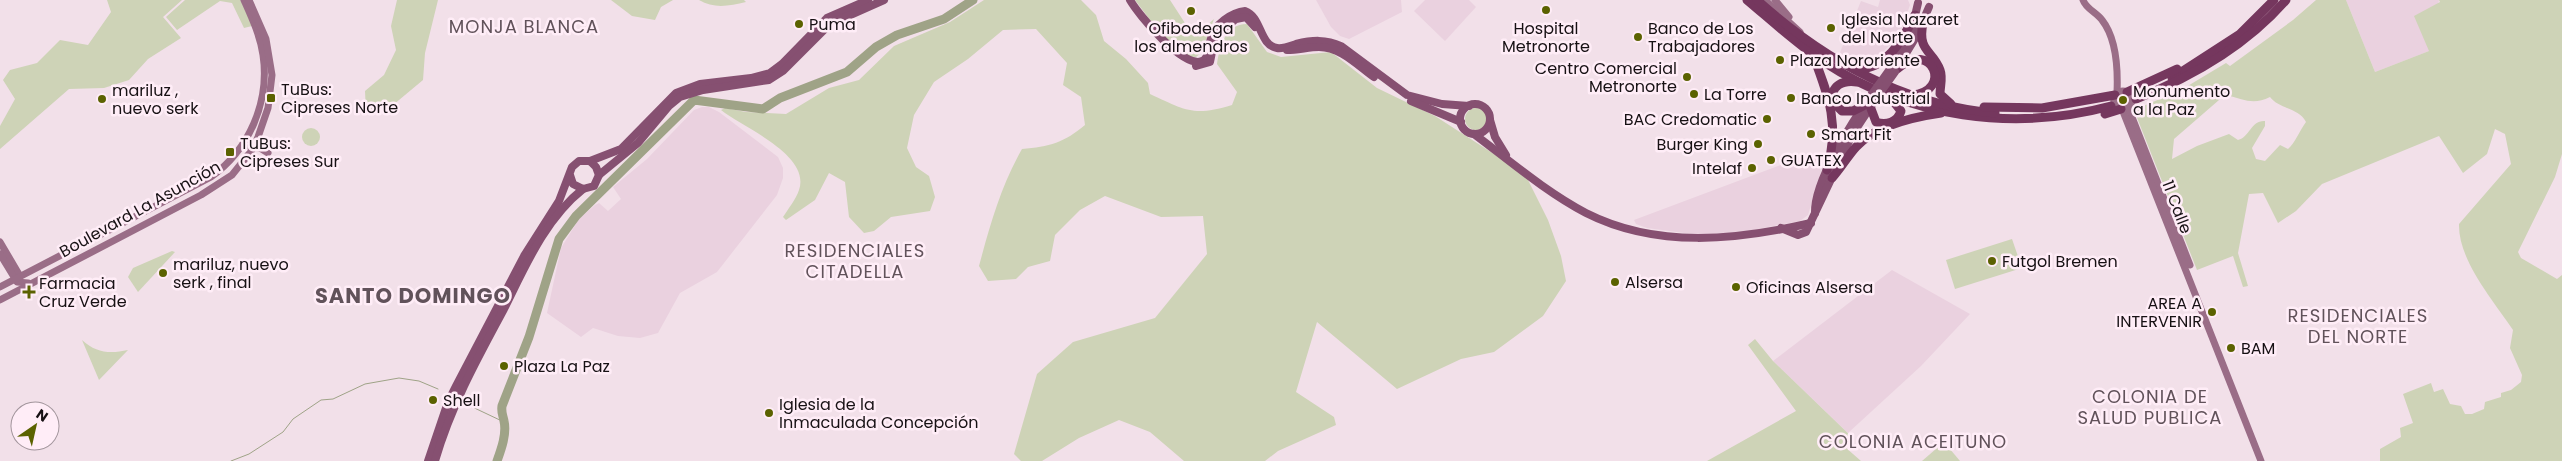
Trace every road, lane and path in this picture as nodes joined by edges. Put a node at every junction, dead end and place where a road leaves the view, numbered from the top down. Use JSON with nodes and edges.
{"nodes":[{"id":1,"x":244,"y":0,"type":"edge"},
{"id":2,"x":868,"y":0,"type":"edge"},
{"id":3,"x":884,"y":0,"type":"edge"},
{"id":4,"x":1124,"y":0,"type":"edge"},
{"id":5,"x":1130,"y":0,"type":"edge"},
{"id":6,"x":1747,"y":0,"type":"edge"},
{"id":7,"x":1757,"y":0,"type":"edge"},
{"id":8,"x":1765,"y":0,"type":"edge"},
{"id":9,"x":1775,"y":0,"type":"edge"},
{"id":10,"x":1935,"y":0,"type":"edge"},
{"id":11,"x":2083,"y":0,"type":"edge"},
{"id":12,"x":2274,"y":0,"type":"edge"},
{"id":13,"x":2286,"y":0,"type":"edge"},
{"id":14,"x":1917,"y":1,"type":"edge"},
{"id":15,"x":248,"y":4,"type":"edge"},
{"id":16,"x":1929,"y":6,"type":"junction"},
{"id":17,"x":1915,"y":15,"type":"junction"},
{"id":18,"x":1923,"y":23,"type":"junction"},
{"id":19,"x":1795,"y":25,"type":"junction"},
{"id":20,"x":2239,"y":38,"type":"junction"},
{"id":21,"x":1811,"y":44,"type":"junction"},
{"id":22,"x":1812,"y":54,"type":"junction"},
{"id":23,"x":263,"y":55,"type":"junction"},
{"id":24,"x":272,"y":64,"type":"junction"},
{"id":25,"x":1848,"y":67,"type":"junction"},
{"id":26,"x":1894,"y":70,"type":"junction"},
{"id":27,"x":1862,"y":82,"type":"junction"},
{"id":28,"x":1886,"y":94,"type":"junction"},
{"id":29,"x":1909,"y":96,"type":"junction"},
{"id":30,"x":2123,"y":100,"type":"junction"},
{"id":31,"x":1469,"y":106,"type":"junction"},
{"id":32,"x":1867,"y":106,"type":"junction"},
{"id":33,"x":1958,"y":110,"type":"junction"},
{"id":34,"x":1490,"y":120,"type":"junction"},
{"id":35,"x":1460,"y":122,"type":"junction"},
{"id":36,"x":1474,"y":134,"type":"junction"},
{"id":37,"x":254,"y":147,"type":"junction"},
{"id":38,"x":268,"y":153,"type":"dead end"},
{"id":39,"x":232,"y":160,"type":"junction"},
{"id":40,"x":590,"y":161,"type":"junction"},
{"id":41,"x":1512,"y":162,"type":"junction"},
{"id":42,"x":570,"y":174,"type":"junction"},
{"id":43,"x":1830,"y":174,"type":"junction"},
{"id":44,"x":599,"y":175,"type":"junction"},
{"id":45,"x":583,"y":189,"type":"junction"},
{"id":46,"x":183,"y":191,"type":"junction"},
{"id":47,"x":189,"y":202,"type":"junction"},
{"id":48,"x":124,"y":222,"type":"junction"},
{"id":49,"x":1810,"y":222,"type":"junction"},
{"id":50,"x":1780,"y":228,"type":"junction"},
{"id":51,"x":129,"y":233,"type":"junction"},
{"id":52,"x":0,"y":242,"type":"edge"},
{"id":53,"x":66,"y":252,"type":"junction"},
{"id":54,"x":0,"y":254,"type":"edge"},
{"id":55,"x":72,"y":263,"type":"junction"},
{"id":56,"x":17,"y":278,"type":"junction"},
{"id":57,"x":34,"y":282,"type":"junction"},
{"id":58,"x":0,"y":287,"type":"edge"},
{"id":59,"x":0,"y":300,"type":"edge"},
{"id":60,"x":428,"y":461,"type":"edge"},
{"id":61,"x":435,"y":461,"type":"edge"},
{"id":62,"x":2261,"y":461,"type":"edge"}],
"edges":[{"from":1,"to":15,"type":"main road"},
{"from":2,"to":40,"type":"main road"},
{"from":3,"to":44,"type":"main road"},
{"from":4,"to":35,"type":"main road"},
{"from":5,"to":31,"type":"main road"},
{"from":6,"to":22,"type":"highway"},
{"from":7,"to":21,"type":"highway"},
{"from":8,"to":19,"type":"main road"},
{"from":9,"to":19,"type":"main road"},
{"from":10,"to":16,"type":"main road"},
{"from":11,"to":30,"type":"main road"},
{"from":12,"to":20,"type":"highway"},
{"from":13,"to":20,"type":"highway"},
{"from":14,"to":16,"type":"main road"},
{"from":14,"to":17,"type":"main road"},
{"from":15,"to":23,"type":"main road","name":"Boulevard La Asunción"},
{"from":15,"to":24,"type":"main road","name":"Boulevard La Asunción"},
{"from":16,"to":18,"type":"main road"},
{"from":17,"to":25,"type":"highway"},
{"from":17,"to":26,"type":"main road"},
{"from":18,"to":26,"type":"main road"},
{"from":18,"to":33,"type":"highway"},
{"from":19,"to":21,"type":"main road"},
{"from":20,"to":30,"type":"highway"},
{"from":20,"to":30,"type":"highway"},
{"from":21,"to":25,"type":"highway"},
{"from":22,"to":27,"type":"highway"},
{"from":22,"to":43,"type":"highway"},
{"from":23,"to":24,"type":"main road"},
{"from":23,"to":39,"type":"main road","name":"Boulevard La Asunción"},
{"from":24,"to":37,"type":"main road","name":"Boulevard La Asunción"},
{"from":25,"to":29,"type":"highway"},
{"from":26,"to":29,"type":"highway"},
{"from":26,"to":32,"type":"main road","bridge":true},
{"from":27,"to":28,"type":"highway"},
{"from":27,"to":32,"type":"highway"},
{"from":28,"to":32,"type":"highway"},
{"from":28,"to":33,"type":"highway"},
{"from":29,"to":33,"type":"highway"},
{"from":30,"to":33,"type":"highway"},
{"from":30,"to":33,"type":"highway"},
{"from":30,"to":62,"type":"main road","name":"11 Calle"},
{"from":31,"to":34,"type":"main road"},
{"from":31,"to":35,"type":"main road"},
{"from":32,"to":43,"type":"main road"},
{"from":33,"to":43,"type":"highway"},
{"from":34,"to":36,"type":"main road"},
{"from":34,"to":41,"type":"main road"},
{"from":35,"to":36,"type":"main road"},
{"from":36,"to":41,"type":"main road"},
{"from":37,"to":38,"type":"main road"},
{"from":37,"to":39,"type":"main road"},
{"from":37,"to":47,"type":"main road","name":"Boulevard La Asunción"},
{"from":39,"to":46,"type":"main road","name":"Boulevard La Asunción"},
{"from":40,"to":42,"type":"main road"},
{"from":40,"to":44,"type":"main road"},
{"from":41,"to":50,"type":"main road"},
{"from":42,"to":45,"type":"main road"},
{"from":42,"to":60,"type":"main road"},
{"from":43,"to":49,"type":"main road"},
{"from":44,"to":45,"type":"main road"},
{"from":45,"to":61,"type":"main road"},
{"from":46,"to":47,"type":"main road"},
{"from":46,"to":48,"type":"main road","name":"Boulevard La Asunción"},
{"from":47,"to":51,"type":"main road","name":"Boulevard La Asunción"},
{"from":48,"to":51,"type":"main road"},
{"from":48,"to":53,"type":"main road","name":"Boulevard La Asunción"},
{"from":49,"to":50,"type":"main road"},
{"from":49,"to":50,"type":"main road"},
{"from":51,"to":55,"type":"main road","name":"Boulevard La Asunción"},
{"from":52,"to":56,"type":"main road"},
{"from":53,"to":55,"type":"main road"},
{"from":53,"to":56,"type":"main road","name":"Boulevard La Asunción"},
{"from":54,"to":56,"type":"main road"},
{"from":55,"to":57,"type":"main road","name":"Boulevard La Asunción"},
{"from":56,"to":57,"type":"main road"},
{"from":56,"to":58,"type":"main road","name":"Boulevard La Asunción"},
{"from":57,"to":59,"type":"main road","name":"Boulevard La Asunción"}]}
